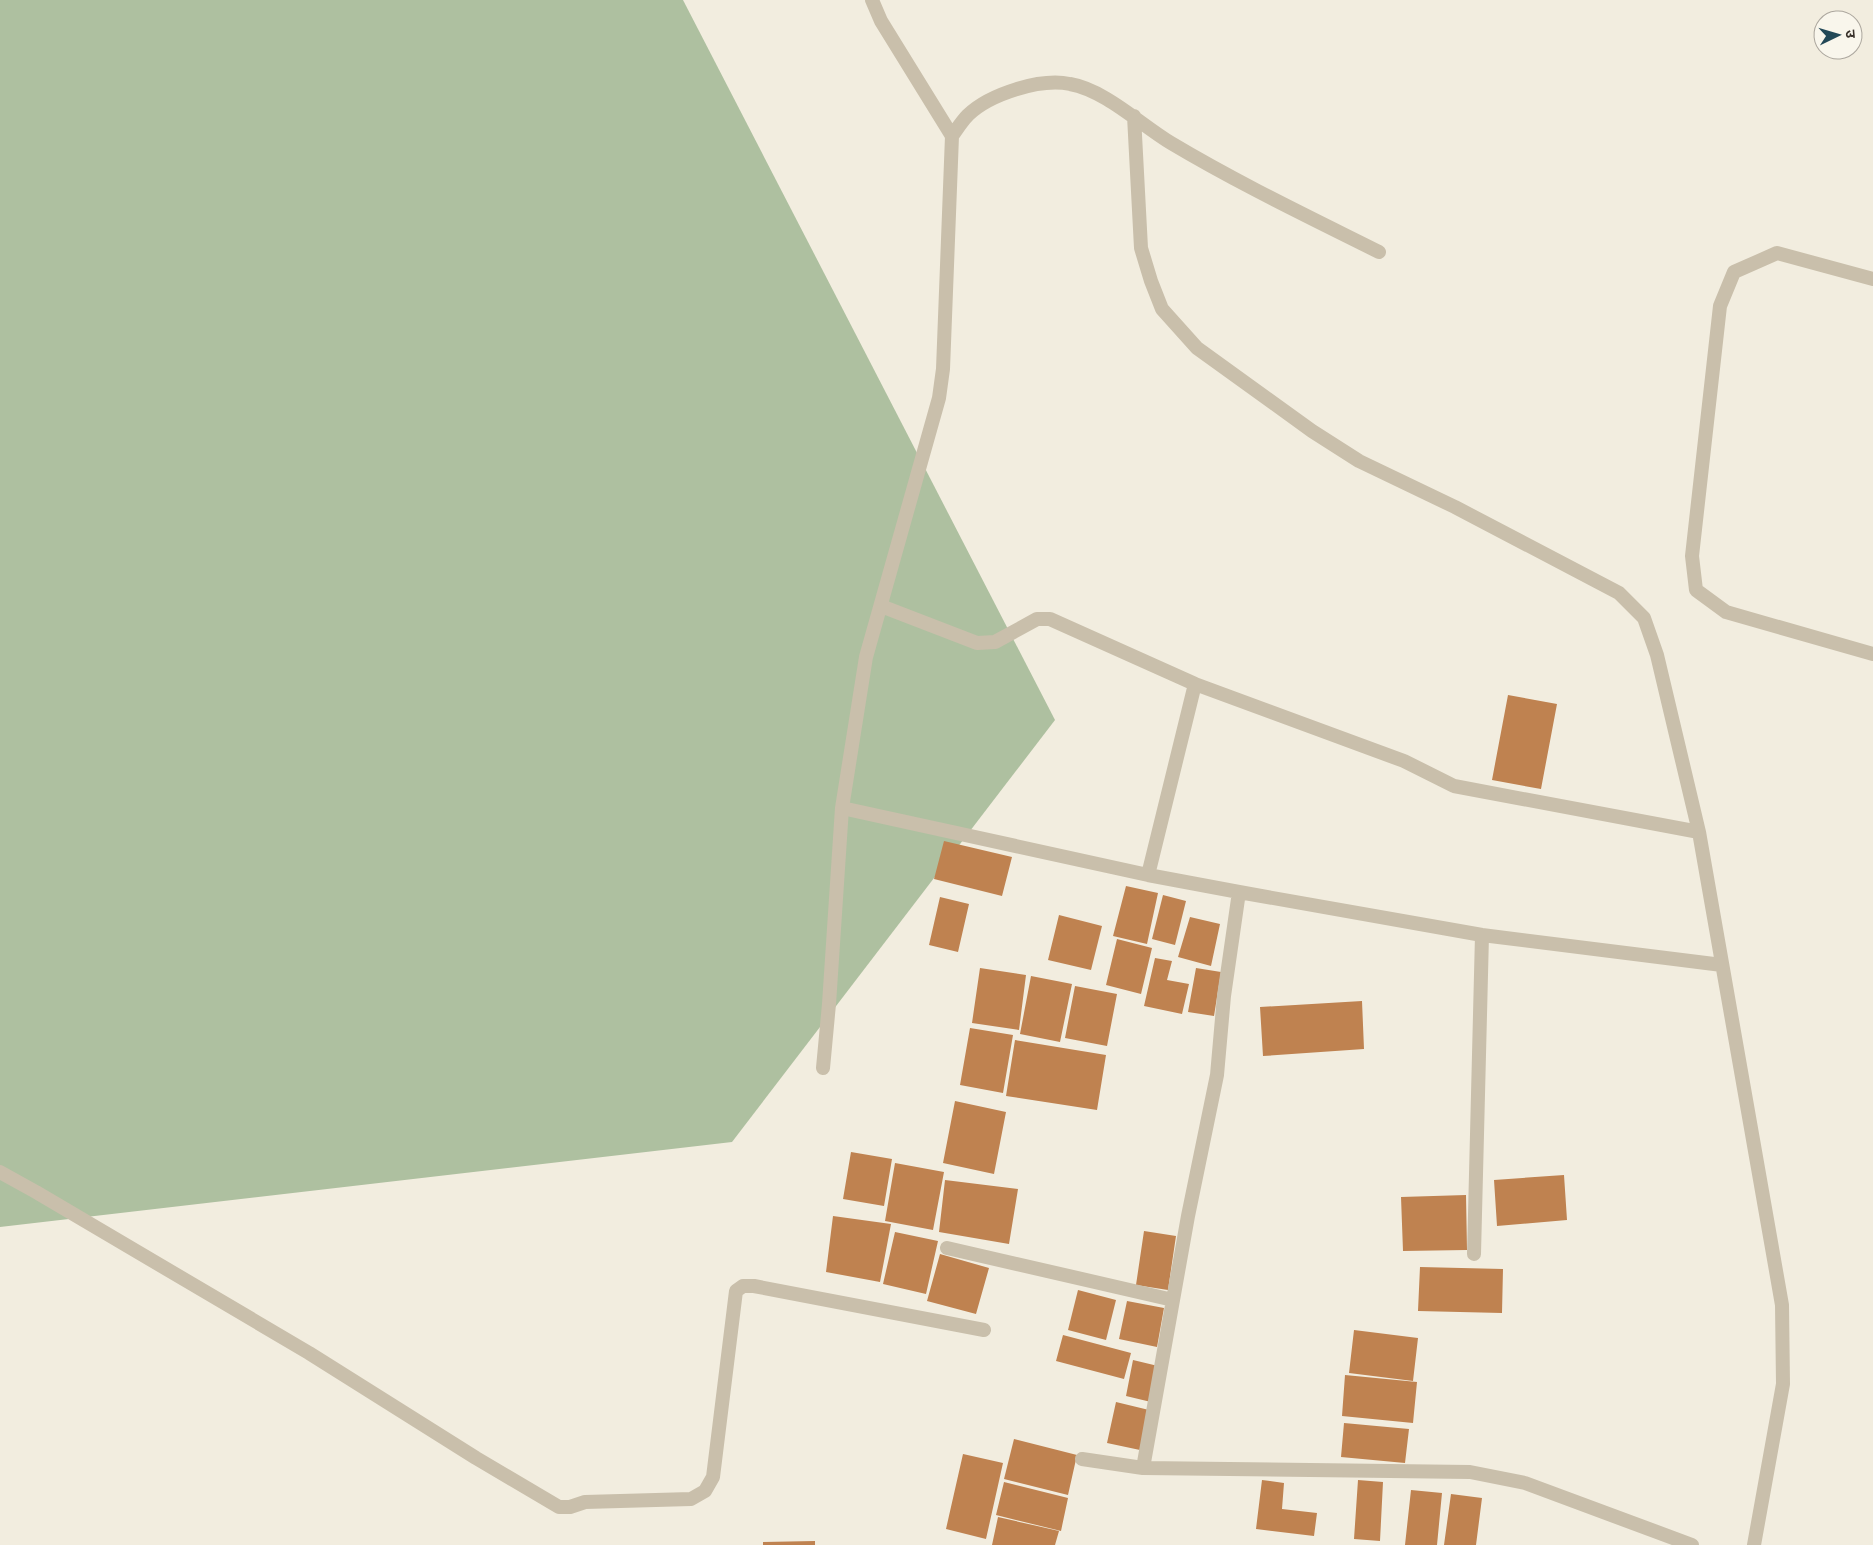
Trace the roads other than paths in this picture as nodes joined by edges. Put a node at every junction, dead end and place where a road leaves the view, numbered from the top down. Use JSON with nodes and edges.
{"nodes":[{"id":1,"x":872,"y":0,"type":"edge"},
{"id":2,"x":1134,"y":116,"type":"junction"},
{"id":3,"x":952,"y":136,"type":"junction"},
{"id":4,"x":1379,"y":252,"type":"dead end"},
{"id":5,"x":1873,"y":279,"type":"edge"},
{"id":6,"x":881,"y":606,"type":"junction"},
{"id":7,"x":1873,"y":654,"type":"edge"},
{"id":8,"x":1195,"y":684,"type":"junction"},
{"id":9,"x":842,"y":808,"type":"junction"},
{"id":10,"x":1699,"y":832,"type":"junction"},
{"id":11,"x":1148,"y":875,"type":"junction"},
{"id":12,"x":1239,"y":892,"type":"junction"},
{"id":13,"x":1482,"y":935,"type":"junction"},
{"id":14,"x":1722,"y":965,"type":"junction"},
{"id":15,"x":824,"y":1068,"type":"dead end"},
{"id":16,"x":0,"y":1172,"type":"edge"},
{"id":17,"x":947,"y":1248,"type":"dead end"},
{"id":18,"x":1474,"y":1254,"type":"dead end"},
{"id":19,"x":1173,"y":1300,"type":"junction"},
{"id":20,"x":984,"y":1330,"type":"dead end"},
{"id":21,"x":1082,"y":1459,"type":"dead end"},
{"id":22,"x":1144,"y":1468,"type":"junction"},
{"id":23,"x":1692,"y":1545,"type":"edge"},
{"id":24,"x":1754,"y":1545,"type":"edge"}],
"edges":[{"from":1,"to":3,"type":"street"},
{"from":2,"to":3,"type":"street"},
{"from":2,"to":4,"type":"street"},
{"from":2,"to":10,"type":"street"},
{"from":3,"to":6,"type":"street"},
{"from":5,"to":7,"type":"street"},
{"from":6,"to":8,"type":"street"},
{"from":6,"to":9,"type":"street"},
{"from":8,"to":10,"type":"street"},
{"from":8,"to":11,"type":"street"},
{"from":9,"to":11,"type":"street"},
{"from":9,"to":15,"type":"street"},
{"from":10,"to":14,"type":"street"},
{"from":11,"to":12,"type":"street"},
{"from":12,"to":13,"type":"street"},
{"from":12,"to":19,"type":"street"},
{"from":13,"to":14,"type":"street"},
{"from":13,"to":18,"type":"street"},
{"from":14,"to":24,"type":"street"},
{"from":16,"to":20,"type":"street"},
{"from":17,"to":19,"type":"street"},
{"from":19,"to":22,"type":"street"},
{"from":21,"to":22,"type":"street"},
{"from":22,"to":23,"type":"street"}]}
